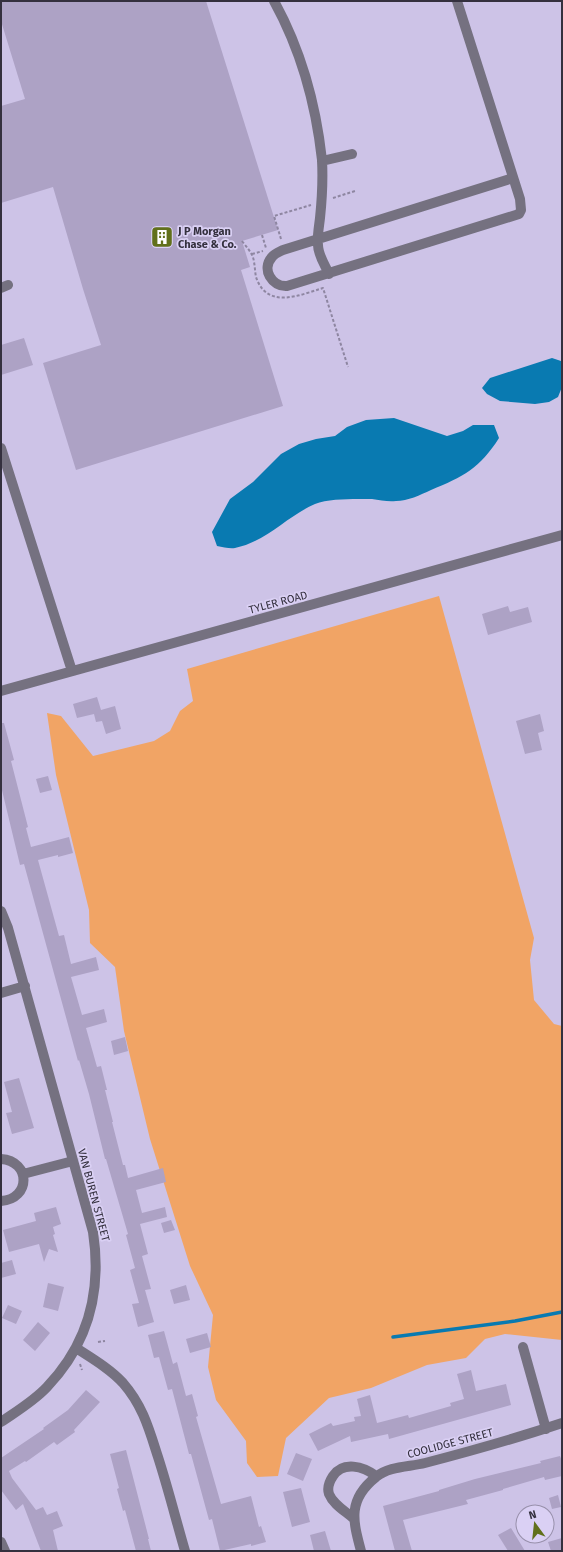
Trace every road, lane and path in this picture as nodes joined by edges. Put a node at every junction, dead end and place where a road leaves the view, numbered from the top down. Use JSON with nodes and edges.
{"nodes":[{"id":1,"x":274,"y":1,"type":"edge"},
{"id":2,"x":457,"y":1,"type":"edge"},
{"id":3,"x":352,"y":154,"type":"dead end"},
{"id":4,"x":322,"y":161,"type":"junction"},
{"id":5,"x":513,"y":178,"type":"junction"},
{"id":6,"x":355,"y":191,"type":"dead end"},
{"id":7,"x":330,"y":199,"type":"dead end"},
{"id":8,"x":313,"y":204,"type":"dead end"},
{"id":9,"x":262,"y":235,"type":"dead end"},
{"id":10,"x":318,"y":239,"type":"junction"},
{"id":11,"x":242,"y":241,"type":"dead end"},
{"id":12,"x":282,"y":243,"type":"dead end"},
{"id":13,"x":273,"y":246,"type":"dead end"},
{"id":14,"x":266,"y":250,"type":"junction"},
{"id":15,"x":252,"y":254,"type":"junction"},
{"id":16,"x":329,"y":274,"type":"junction"},
{"id":17,"x":348,"y":367,"type":"dead end"},
{"id":18,"x":1,"y":448,"type":"edge"},
{"id":19,"x":562,"y":535,"type":"edge"},
{"id":20,"x":72,"y":671,"type":"junction"},
{"id":21,"x":1,"y":691,"type":"edge"},
{"id":22,"x":1,"y":910,"type":"edge"},
{"id":23,"x":25,"y":986,"type":"junction"},
{"id":24,"x":1,"y":992,"type":"edge"},
{"id":25,"x":1,"y":1159,"type":"edge"},
{"id":26,"x":73,"y":1161,"type":"junction"},
{"id":27,"x":23,"y":1174,"type":"junction"},
{"id":28,"x":1,"y":1200,"type":"edge"},
{"id":29,"x":105,"y":1341,"type":"dead end"},
{"id":30,"x":98,"y":1342,"type":"dead end"},
{"id":31,"x":522,"y":1347,"type":"dead end"},
{"id":32,"x":76,"y":1348,"type":"junction"},
{"id":33,"x":80,"y":1362,"type":"dead end"},
{"id":34,"x":82,"y":1370,"type":"dead end"},
{"id":35,"x":1,"y":1422,"type":"edge"},
{"id":36,"x":562,"y":1424,"type":"edge"},
{"id":37,"x":546,"y":1429,"type":"junction"},
{"id":38,"x":376,"y":1476,"type":"junction"},
{"id":39,"x":353,"y":1518,"type":"junction"},
{"id":40,"x":1,"y":1542,"type":"edge"},
{"id":41,"x":5,"y":1551,"type":"edge"},
{"id":42,"x":185,"y":1551,"type":"edge"},
{"id":43,"x":361,"y":1551,"type":"edge"}],
"edges":[{"from":1,"to":4,"type":"street"},
{"from":2,"to":5,"type":"street"},
{"from":3,"to":4,"type":"street"},
{"from":4,"to":10,"type":"street"},
{"from":5,"to":10,"type":"street"},
{"from":5,"to":16,"type":"street"},
{"from":6,"to":7,"type":"path"},
{"from":8,"to":12,"type":"path"},
{"from":9,"to":14,"type":"path"},
{"from":10,"to":16,"type":"street"},
{"from":10,"to":16,"type":"street"},
{"from":11,"to":15,"type":"path"},
{"from":13,"to":14,"type":"path"},
{"from":14,"to":15,"type":"path"},
{"from":15,"to":17,"type":"path"},
{"from":18,"to":20,"type":"street"},
{"from":19,"to":20,"type":"street","name":"TYLER ROAD"},
{"from":20,"to":21,"type":"street","name":"TYLER ROAD"},
{"from":22,"to":23,"type":"street","name":"VAN BUREN STREET"},
{"from":23,"to":24,"type":"street"},
{"from":23,"to":26,"type":"street","name":"VAN BUREN STREET"},
{"from":25,"to":27,"type":"street"},
{"from":26,"to":27,"type":"street"},
{"from":26,"to":32,"type":"street","name":"VAN BUREN STREET"},
{"from":27,"to":28,"type":"street"},
{"from":29,"to":30,"type":"path"},
{"from":31,"to":37,"type":"street"},
{"from":32,"to":35,"type":"street","name":"VAN BUREN STREET"},
{"from":32,"to":42,"type":"street"},
{"from":33,"to":34,"type":"path"},
{"from":36,"to":37,"type":"street","name":"COOLIDGE STREET"},
{"from":37,"to":38,"type":"street","name":"COOLIDGE STREET"},
{"from":38,"to":39,"type":"street","name":"COOLIDGE STREET"},
{"from":38,"to":39,"type":"street"},
{"from":39,"to":43,"type":"street"},
{"from":40,"to":41,"type":"street"}]}
